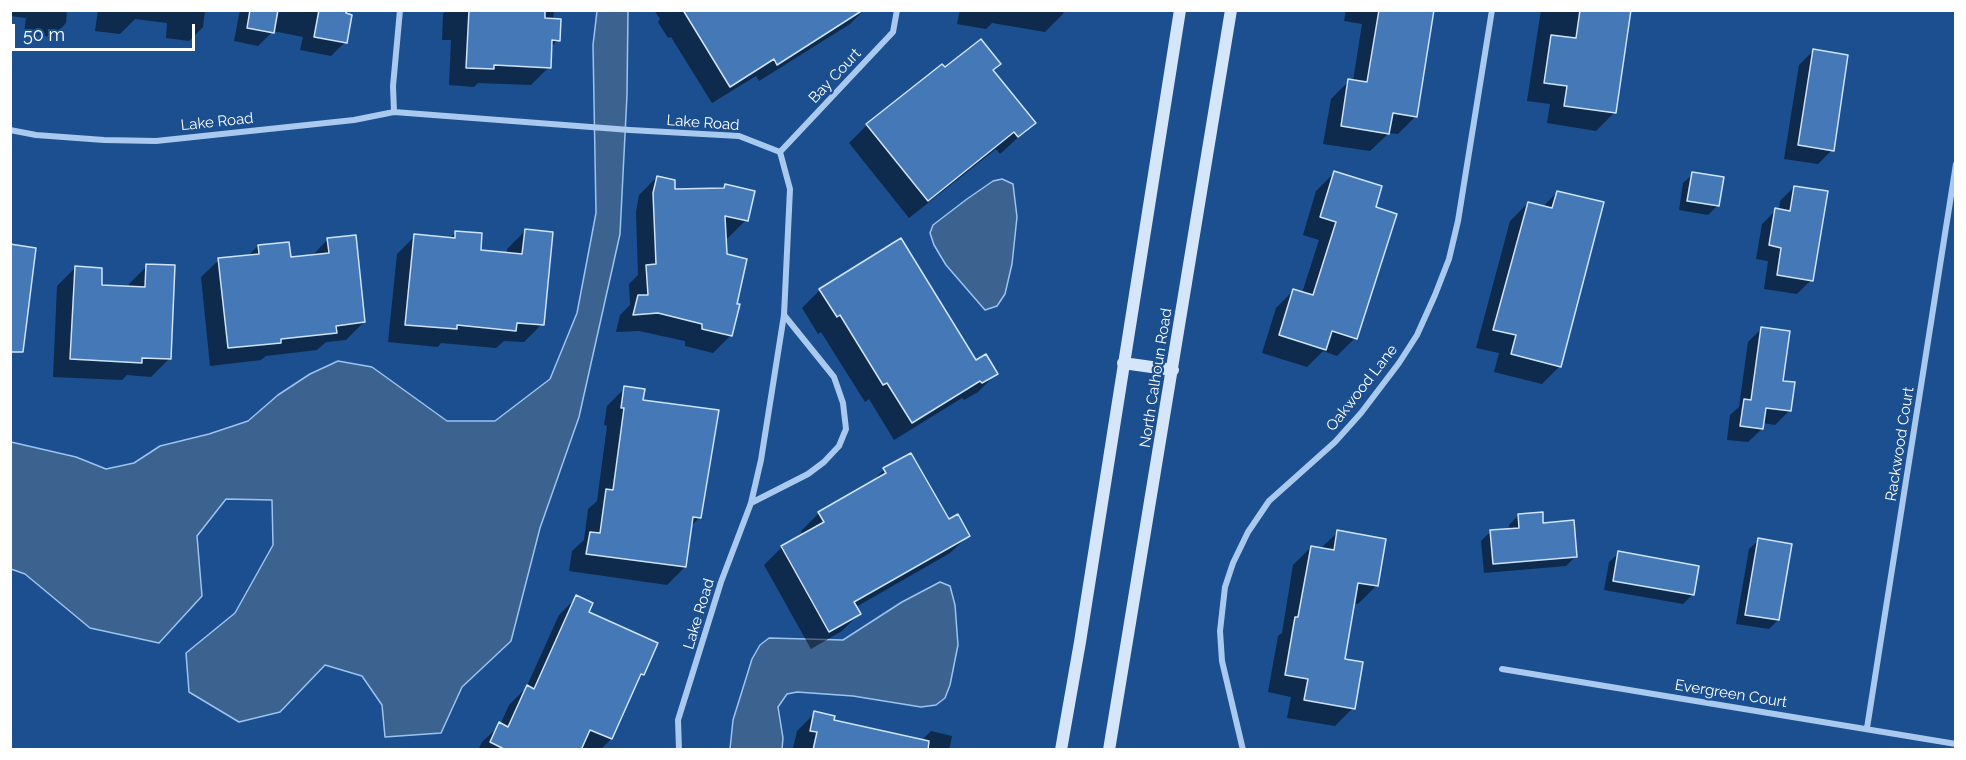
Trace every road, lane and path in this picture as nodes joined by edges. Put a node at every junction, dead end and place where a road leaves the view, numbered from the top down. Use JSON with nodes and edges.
{"nodes":[{"id":1,"x":400,"y":10,"type":"edge"},
{"id":2,"x":897,"y":10,"type":"edge"},
{"id":3,"x":1180,"y":10,"type":"edge"},
{"id":4,"x":1231,"y":10,"type":"edge"},
{"id":5,"x":1492,"y":10,"type":"edge"},
{"id":6,"x":394,"y":112,"type":"junction"},
{"id":7,"x":10,"y":130,"type":"edge"},
{"id":8,"x":780,"y":152,"type":"junction"},
{"id":9,"x":1956,"y":164,"type":"edge"},
{"id":10,"x":784,"y":315,"type":"junction"},
{"id":11,"x":1123,"y":363,"type":"junction"},
{"id":12,"x":1173,"y":370,"type":"junction"},
{"id":13,"x":751,"y":503,"type":"junction"},
{"id":14,"x":1502,"y":669,"type":"dead end"},
{"id":15,"x":1866,"y":728,"type":"junction"},
{"id":16,"x":1956,"y":744,"type":"edge"},
{"id":17,"x":679,"y":750,"type":"edge"},
{"id":18,"x":1061,"y":750,"type":"edge"},
{"id":19,"x":1109,"y":750,"type":"edge"},
{"id":20,"x":1243,"y":750,"type":"edge"}],
"edges":[{"from":1,"to":6,"type":"street"},
{"from":2,"to":8,"type":"street","name":"Bay Court"},
{"from":3,"to":11,"type":"main road"},
{"from":4,"to":12,"type":"main road","name":"North Calhoun Road"},
{"from":5,"to":20,"type":"street","name":"Oakwood Lane"},
{"from":6,"to":7,"type":"street","name":"Lake Road"},
{"from":6,"to":8,"type":"street","name":"Lake Road"},
{"from":8,"to":10,"type":"street","name":"Lake Road"},
{"from":9,"to":15,"type":"street","name":"Rackwood Court"},
{"from":10,"to":13,"type":"street","name":"Lake Road"},
{"from":10,"to":13,"type":"street"},
{"from":11,"to":12,"type":"main road"},
{"from":11,"to":18,"type":"main road"},
{"from":12,"to":19,"type":"main road","name":"North Calhoun Road"},
{"from":13,"to":17,"type":"street","name":"Lake Road"},
{"from":14,"to":15,"type":"street","name":"Evergreen Court"},
{"from":15,"to":16,"type":"street","name":"Evergreen Court"}]}
